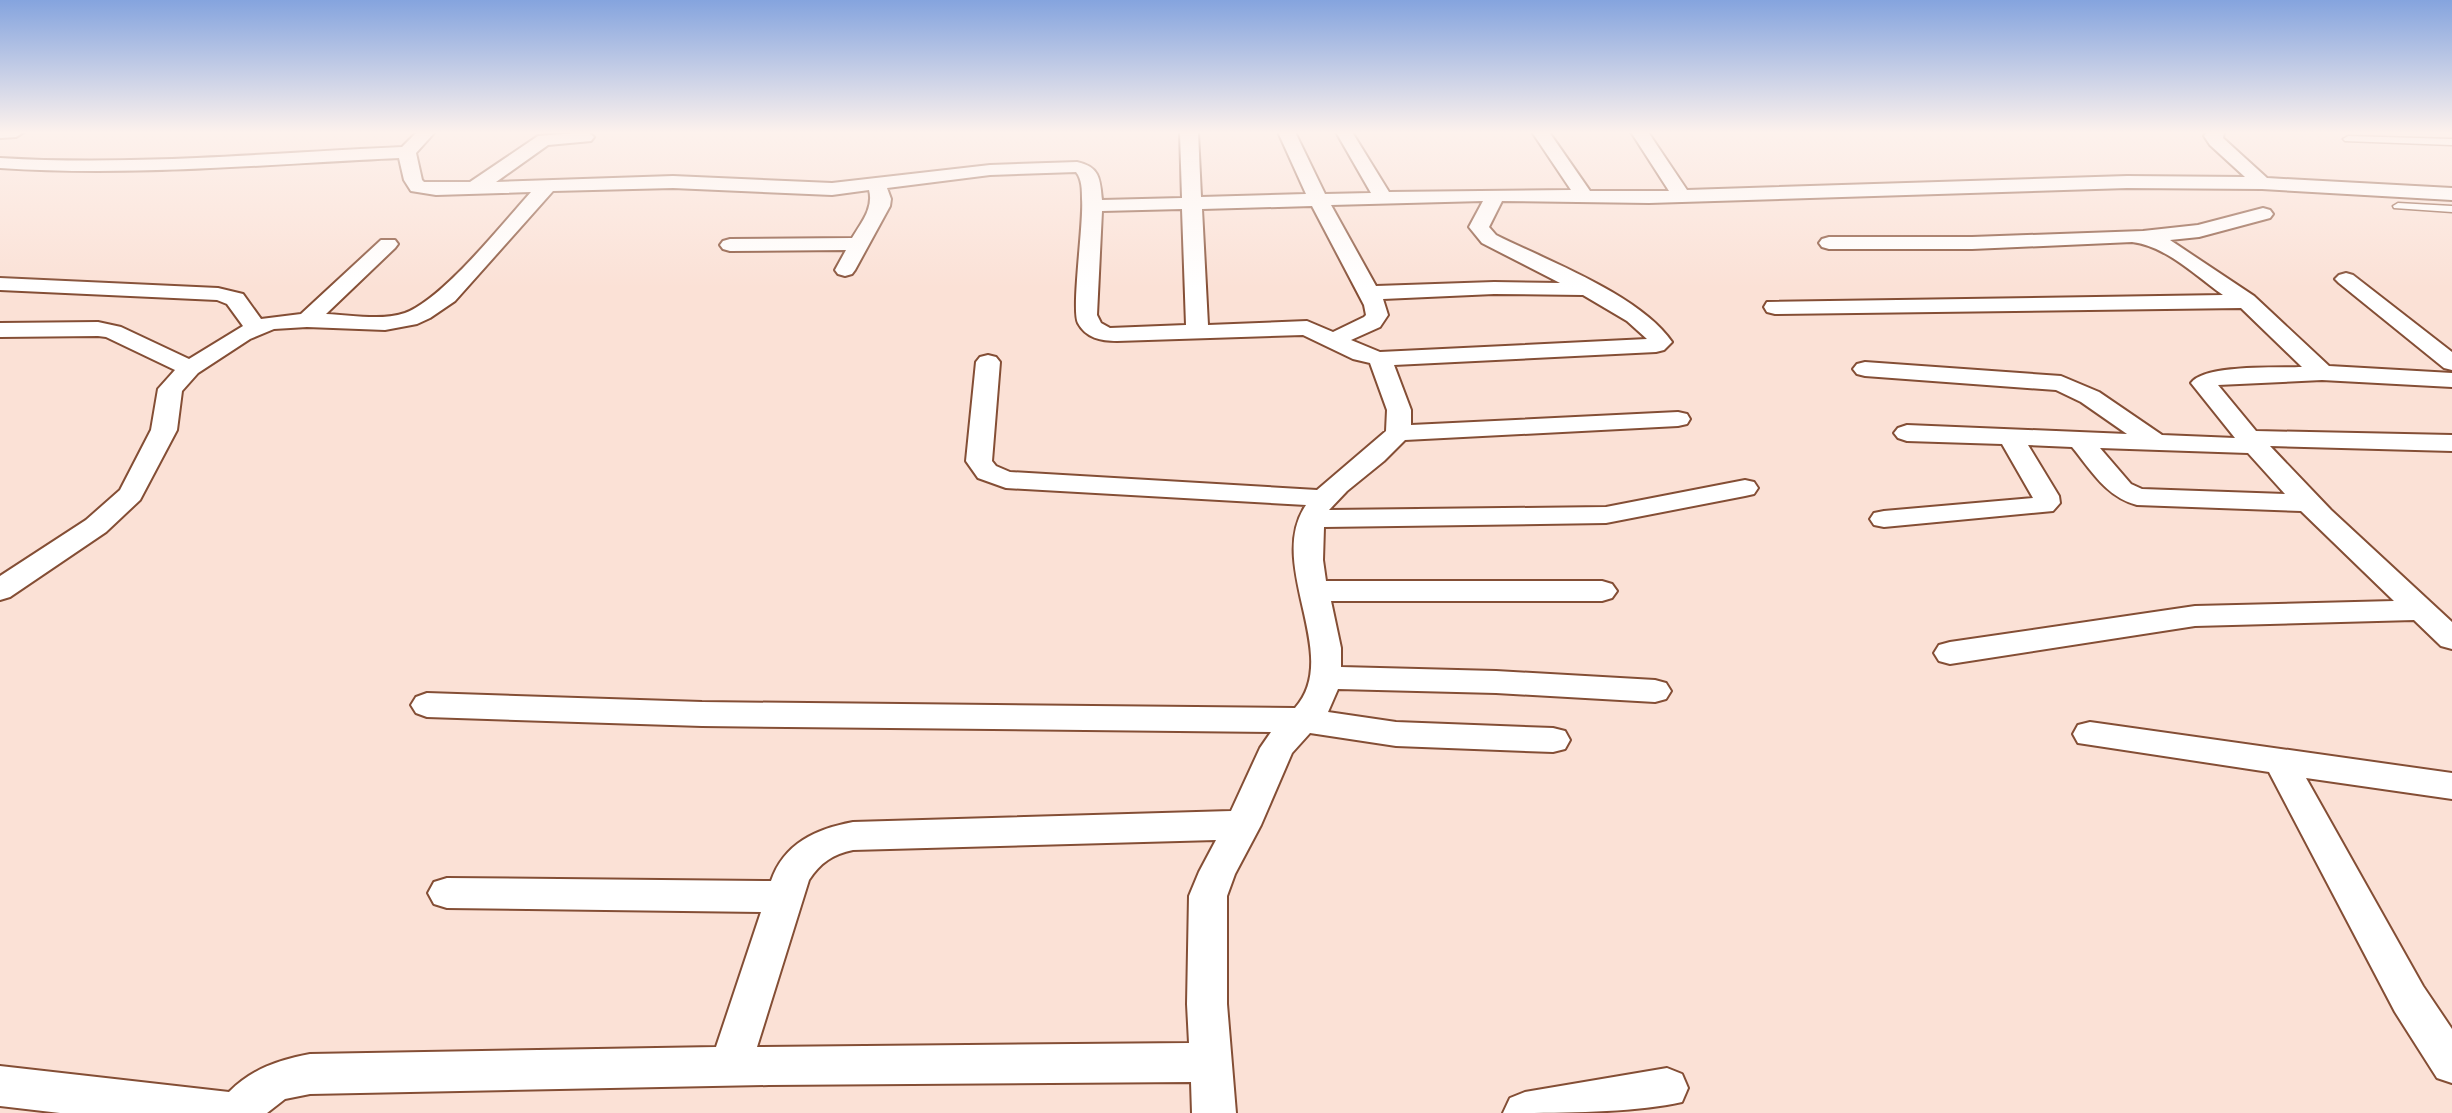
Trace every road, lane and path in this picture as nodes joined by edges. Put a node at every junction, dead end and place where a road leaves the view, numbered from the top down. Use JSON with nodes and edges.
{"nodes":[{"id":1,"x":416,"y":184,"type":"edge"},
{"id":2,"x":480,"y":184,"type":"edge"},
{"id":3,"x":633,"y":184,"type":"edge"},
{"id":4,"x":747,"y":184,"type":"edge"},
{"id":5,"x":876,"y":184,"type":"joint"},
{"id":6,"x":1089,"y":184,"type":"edge"},
{"id":7,"x":1192,"y":184,"type":"edge"},
{"id":8,"x":1311,"y":184,"type":"edge"},
{"id":9,"x":1375,"y":184,"type":"edge"},
{"id":10,"x":1576,"y":184,"type":"edge"},
{"id":11,"x":1674,"y":184,"type":"edge"},
{"id":12,"x":2065,"y":184,"type":"edge"},
{"id":13,"x":2278,"y":184,"type":"edge"},
{"id":14,"x":547,"y":186,"type":"junction"},
{"id":15,"x":474,"y":188,"type":"junction"},
{"id":16,"x":2452,"y":194,"type":"edge"},
{"id":17,"x":1496,"y":195,"type":"junction"},
{"id":18,"x":1584,"y":196,"type":"junction"},
{"id":19,"x":1682,"y":196,"type":"junction"},
{"id":20,"x":1383,"y":197,"type":"junction"},
{"id":21,"x":1318,"y":199,"type":"junction"},
{"id":22,"x":1193,"y":205,"type":"junction"},
{"id":23,"x":1092,"y":206,"type":"junction"},
{"id":24,"x":2398,"y":206,"type":"dead end"},
{"id":25,"x":2452,"y":209,"type":"edge"},
{"id":26,"x":2263,"y":214,"type":"dead end"},
{"id":27,"x":2142,"y":237,"type":"junction"},
{"id":28,"x":1829,"y":243,"type":"dead end"},
{"id":29,"x":388,"y":244,"type":"dead end"},
{"id":30,"x":859,"y":244,"type":"junction"},
{"id":31,"x":730,"y":245,"type":"dead end"},
{"id":32,"x":845,"y":270,"type":"dead end"},
{"id":33,"x":2346,"y":279,"type":"dead end"},
{"id":34,"x":0,"y":284,"type":"edge"},
{"id":35,"x":1586,"y":290,"type":"junction"},
{"id":36,"x":1368,"y":292,"type":"junction"},
{"id":37,"x":2246,"y":301,"type":"junction"},
{"id":38,"x":1775,"y":307,"type":"dead end"},
{"id":39,"x":307,"y":320,"type":"junction"},
{"id":40,"x":256,"y":327,"type":"junction"},
{"id":41,"x":0,"y":330,"type":"edge"},
{"id":42,"x":1197,"y":332,"type":"junction"},
{"id":43,"x":1334,"y":340,"type":"junction"},
{"id":44,"x":1380,"y":359,"type":"junction"},
{"id":45,"x":988,"y":362,"type":"dead end"},
{"id":46,"x":2452,"y":363,"type":"edge"},
{"id":47,"x":190,"y":368,"type":"junction"},
{"id":48,"x":1865,"y":369,"type":"dead end"},
{"id":49,"x":2322,"y":374,"type":"junction"},
{"id":50,"x":2452,"y":380,"type":"edge"},
{"id":51,"x":1678,"y":419,"type":"dead end"},
{"id":52,"x":1398,"y":433,"type":"junction"},
{"id":53,"x":1907,"y":433,"type":"dead end"},
{"id":54,"x":2010,"y":437,"type":"junction"},
{"id":55,"x":2079,"y":439,"type":"junction"},
{"id":56,"x":2156,"y":442,"type":"junction"},
{"id":57,"x":2253,"y":442,"type":"junction"},
{"id":58,"x":2452,"y":443,"type":"edge"},
{"id":59,"x":1745,"y":488,"type":"dead end"},
{"id":60,"x":2310,"y":503,"type":"junction"},
{"id":61,"x":1318,"y":508,"type":"junction"},
{"id":62,"x":1884,"y":519,"type":"dead end"},
{"id":63,"x":0,"y":590,"type":"edge"},
{"id":64,"x":1313,"y":591,"type":"junction"},
{"id":65,"x":1602,"y":591,"type":"dead end"},
{"id":66,"x":2421,"y":610,"type":"junction"},
{"id":67,"x":2452,"y":639,"type":"edge"},
{"id":68,"x":1950,"y":653,"type":"dead end"},
{"id":69,"x":1324,"y":678,"type":"junction"},
{"id":70,"x":1654,"y":691,"type":"dead end"},
{"id":71,"x":426,"y":705,"type":"dead end"},
{"id":72,"x":1302,"y":720,"type":"junction"},
{"id":73,"x":2090,"y":734,"type":"dead end"},
{"id":74,"x":1553,"y":740,"type":"dead end"},
{"id":75,"x":2280,"y":761,"type":"junction"},
{"id":76,"x":2452,"y":786,"type":"edge"},
{"id":77,"x":1243,"y":825,"type":"junction"},
{"id":78,"x":447,"y":894,"type":"dead end"},
{"id":79,"x":784,"y":897,"type":"junction"},
{"id":80,"x":1210,"y":1062,"type":"junction"},
{"id":81,"x":2452,"y":1064,"type":"edge"},
{"id":82,"x":730,"y":1067,"type":"junction"},
{"id":83,"x":0,"y":1086,"type":"edge"},
{"id":84,"x":1667,"y":1088,"type":"dead end"},
{"id":85,"x":236,"y":1113,"type":"edge"},
{"id":86,"x":1214,"y":1113,"type":"edge"},
{"id":87,"x":1525,"y":1113,"type":"edge"}],
"edges":[{"from":1,"to":15,"type":"street"},
{"from":2,"to":15,"type":"street"},
{"from":3,"to":14,"type":"street"},
{"from":4,"to":5,"type":"street"},
{"from":5,"to":30,"type":"street"},
{"from":6,"to":23,"type":"street"},
{"from":7,"to":22,"type":"street"},
{"from":8,"to":21,"type":"street"},
{"from":9,"to":20,"type":"street"},
{"from":10,"to":18,"type":"street"},
{"from":11,"to":19,"type":"street"},
{"from":12,"to":19,"type":"street"},
{"from":13,"to":16,"type":"street"},
{"from":14,"to":15,"type":"street"},
{"from":14,"to":39,"type":"street"},
{"from":17,"to":18,"type":"street"},
{"from":17,"to":20,"type":"street"},
{"from":17,"to":35,"type":"street"},
{"from":18,"to":19,"type":"street"},
{"from":20,"to":21,"type":"street"},
{"from":21,"to":22,"type":"street"},
{"from":21,"to":36,"type":"street"},
{"from":22,"to":23,"type":"street"},
{"from":22,"to":42,"type":"street"},
{"from":23,"to":42,"type":"street"},
{"from":24,"to":25,"type":"lane"},
{"from":26,"to":27,"type":"street"},
{"from":27,"to":28,"type":"street"},
{"from":27,"to":37,"type":"street"},
{"from":29,"to":39,"type":"street"},
{"from":30,"to":31,"type":"street"},
{"from":30,"to":32,"type":"street"},
{"from":33,"to":46,"type":"street"},
{"from":34,"to":40,"type":"street"},
{"from":35,"to":36,"type":"street"},
{"from":35,"to":44,"type":"street"},
{"from":36,"to":43,"type":"street"},
{"from":37,"to":38,"type":"street"},
{"from":37,"to":49,"type":"street"},
{"from":39,"to":40,"type":"street"},
{"from":40,"to":47,"type":"street"},
{"from":41,"to":47,"type":"street"},
{"from":42,"to":43,"type":"street"},
{"from":43,"to":44,"type":"street"},
{"from":44,"to":52,"type":"street"},
{"from":45,"to":61,"type":"street"},
{"from":47,"to":63,"type":"street"},
{"from":48,"to":56,"type":"street"},
{"from":49,"to":50,"type":"street"},
{"from":49,"to":57,"type":"street"},
{"from":51,"to":52,"type":"street"},
{"from":52,"to":61,"type":"street"},
{"from":53,"to":54,"type":"street"},
{"from":54,"to":55,"type":"street"},
{"from":54,"to":62,"type":"street"},
{"from":55,"to":56,"type":"street"},
{"from":55,"to":60,"type":"street"},
{"from":56,"to":57,"type":"street"},
{"from":57,"to":58,"type":"street"},
{"from":57,"to":60,"type":"street"},
{"from":59,"to":61,"type":"street"},
{"from":60,"to":66,"type":"street"},
{"from":61,"to":64,"type":"street"},
{"from":64,"to":65,"type":"street"},
{"from":64,"to":69,"type":"street"},
{"from":66,"to":67,"type":"street"},
{"from":66,"to":68,"type":"street"},
{"from":69,"to":70,"type":"street"},
{"from":69,"to":72,"type":"street"},
{"from":71,"to":72,"type":"street"},
{"from":72,"to":74,"type":"street"},
{"from":72,"to":77,"type":"street"},
{"from":73,"to":75,"type":"street"},
{"from":75,"to":76,"type":"street"},
{"from":75,"to":81,"type":"street"},
{"from":77,"to":79,"type":"street"},
{"from":77,"to":80,"type":"street"},
{"from":78,"to":79,"type":"street"},
{"from":79,"to":82,"type":"street"},
{"from":80,"to":82,"type":"street"},
{"from":80,"to":86,"type":"street"},
{"from":82,"to":85,"type":"street"},
{"from":83,"to":85,"type":"street"},
{"from":84,"to":87,"type":"street"}]}
